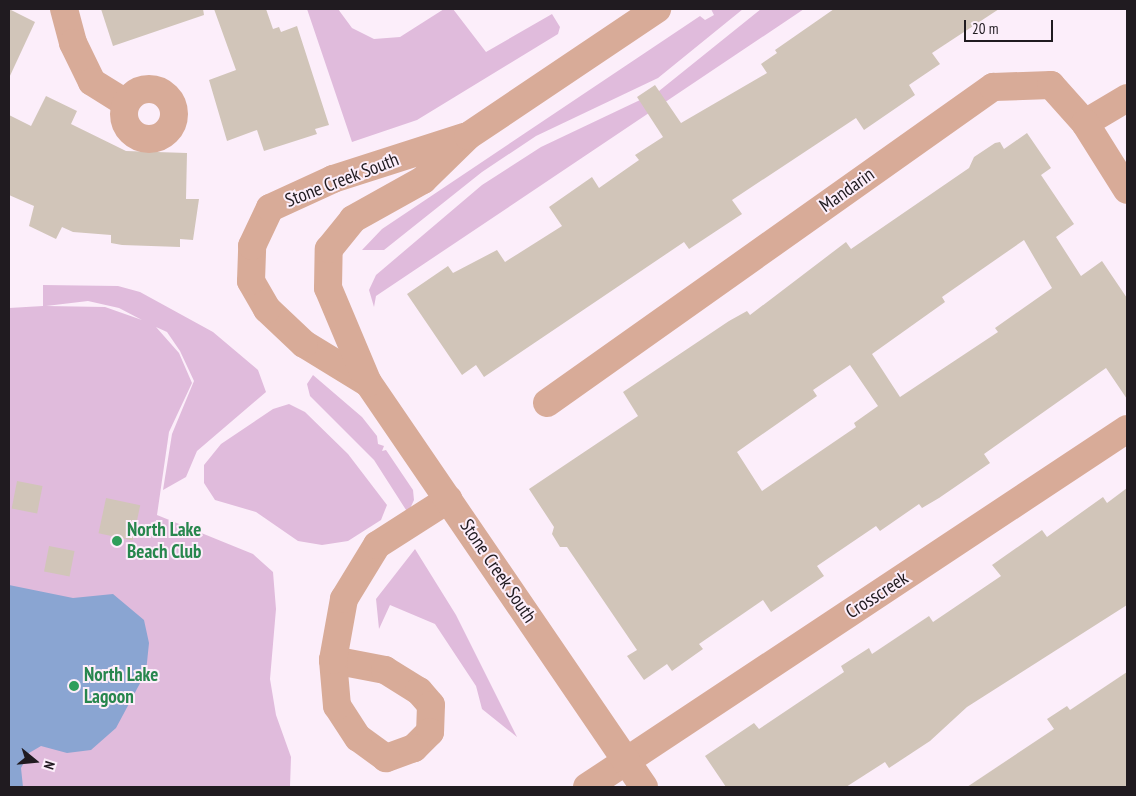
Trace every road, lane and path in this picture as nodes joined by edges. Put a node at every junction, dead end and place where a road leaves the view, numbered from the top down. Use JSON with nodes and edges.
{"nodes":[{"id":1,"x":64,"y":9,"type":"edge"},
{"id":2,"x":657,"y":9,"type":"edge"},
{"id":3,"x":1127,"y":98,"type":"edge"},
{"id":4,"x":126,"y":103,"type":"dead end"},
{"id":5,"x":1085,"y":123,"type":"junction"},
{"id":6,"x":468,"y":136,"type":"junction"},
{"id":7,"x":1127,"y":190,"type":"edge"},
{"id":8,"x":368,"y":383,"type":"junction"},
{"id":9,"x":547,"y":404,"type":"dead end"},
{"id":10,"x":1127,"y":429,"type":"edge"},
{"id":11,"x":449,"y":499,"type":"junction"},
{"id":12,"x":332,"y":660,"type":"dead end"},
{"id":13,"x":626,"y":761,"type":"junction"},
{"id":14,"x":587,"y":787,"type":"edge"},
{"id":15,"x":644,"y":787,"type":"edge"}],
"edges":[{"from":1,"to":4,"type":"street"},
{"from":2,"to":6,"type":"street","name":"Stone Creek South"},
{"from":3,"to":5,"type":"street"},
{"from":5,"to":7,"type":"street","name":"Mandarin"},
{"from":5,"to":9,"type":"street","name":"Mandarin"},
{"from":6,"to":8,"type":"street","name":"Stone Creek South"},
{"from":6,"to":8,"type":"street","name":"Stone Creek South"},
{"from":8,"to":11,"type":"street","name":"Stone Creek South"},
{"from":10,"to":13,"type":"street","name":"Crosscreek"},
{"from":11,"to":12,"type":"street"},
{"from":11,"to":13,"type":"street","name":"Stone Creek South"},
{"from":13,"to":14,"type":"street","name":"Crosscreek"},
{"from":13,"to":15,"type":"street","name":"Stone Creek South"}]}
